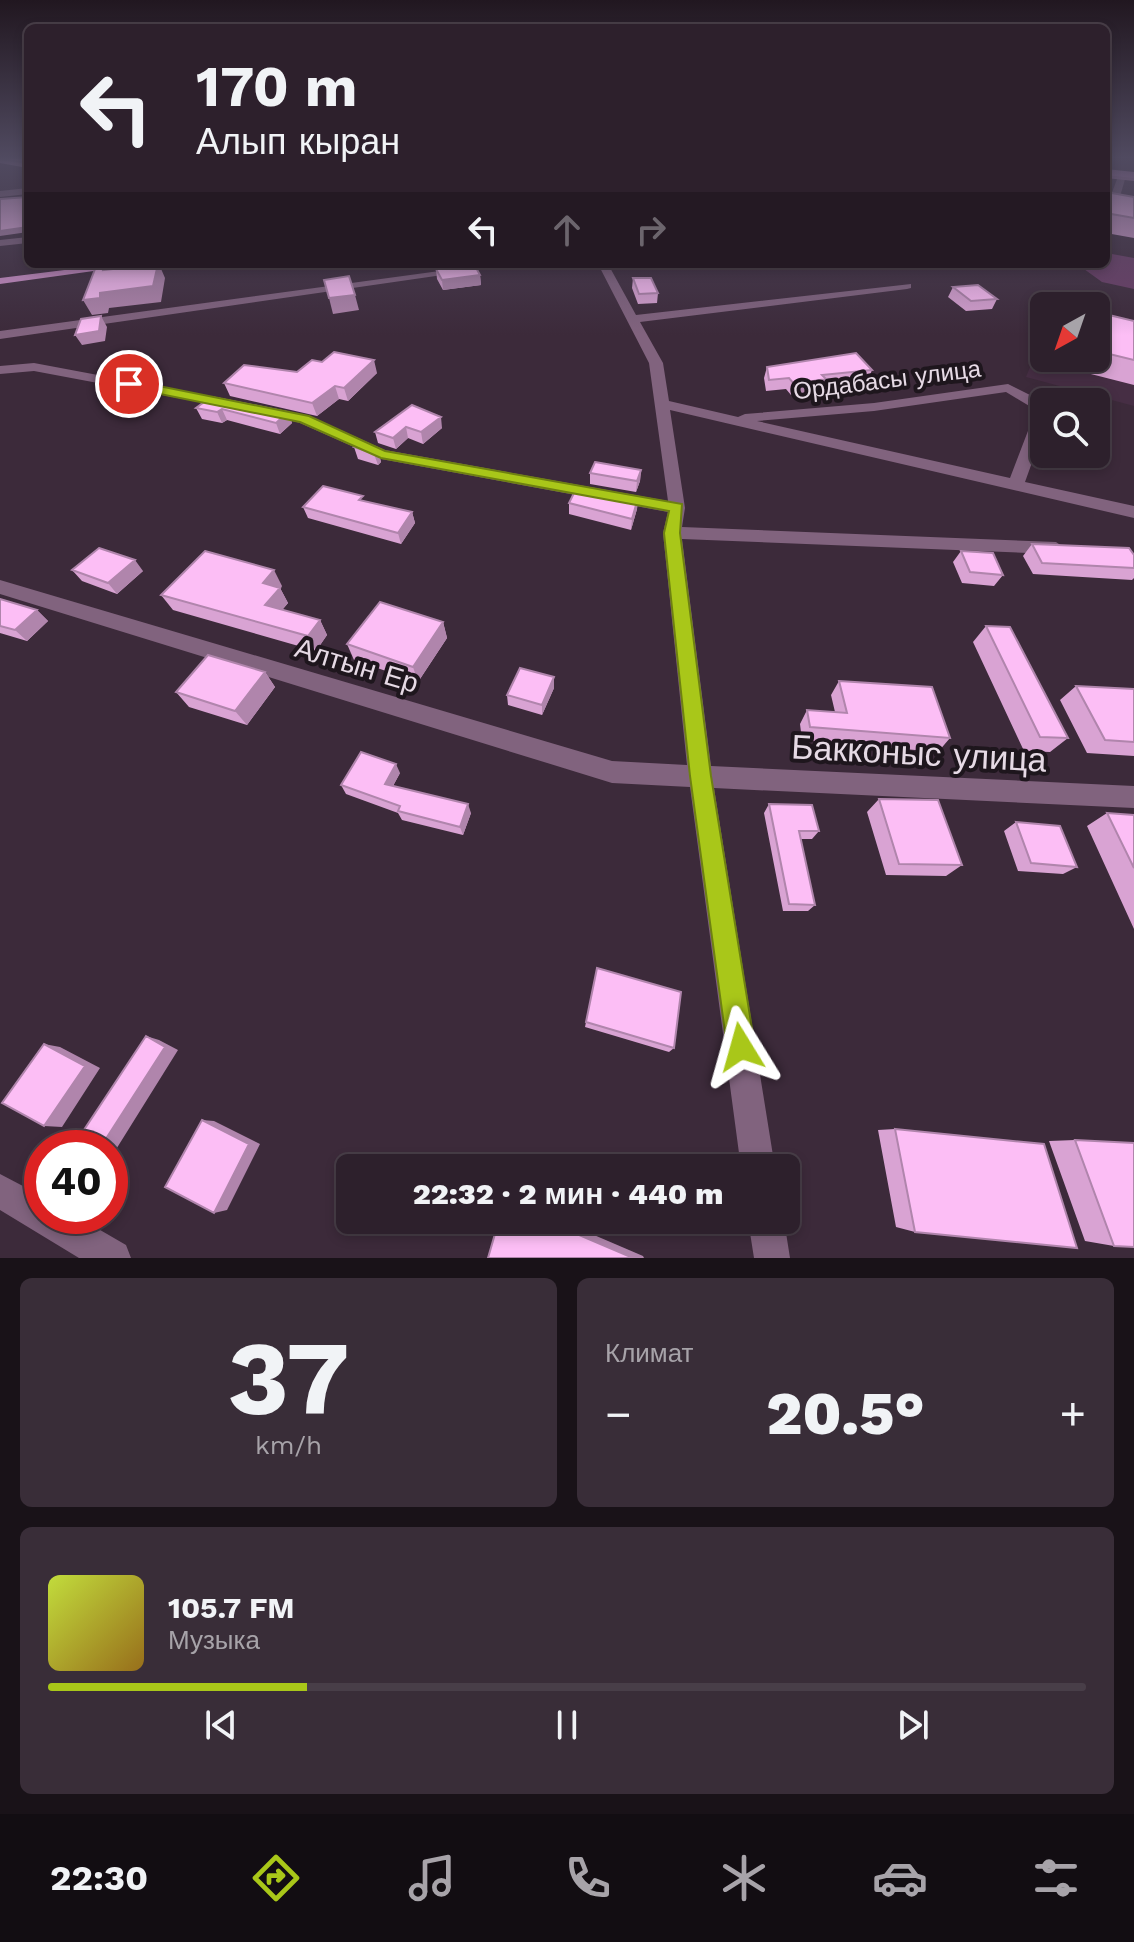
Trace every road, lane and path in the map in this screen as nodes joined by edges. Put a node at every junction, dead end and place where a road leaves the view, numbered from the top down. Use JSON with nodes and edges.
{"nodes":[{"id":1,"x":24,"y":240,"type":"edge"},
{"id":2,"x":0,"y":243,"type":"edge"},
{"id":3,"x":102,"y":268,"type":"edge"},
{"id":4,"x":485,"y":268,"type":"edge"},
{"id":5,"x":605,"y":268,"type":"edge"},
{"id":6,"x":0,"y":281,"type":"edge"},
{"id":7,"x":907,"y":286,"type":"dead end"},
{"id":8,"x":633,"y":319,"type":"junction"},
{"id":9,"x":0,"y":335,"type":"edge"},
{"id":10,"x":0,"y":370,"type":"edge"},
{"id":11,"x":1030,"y":401,"type":"edge"},
{"id":12,"x":662,"y":404,"type":"junction"},
{"id":13,"x":730,"y":420,"type":"junction"},
{"id":14,"x":1030,"y":447,"type":"edge"},
{"id":15,"x":1016,"y":485,"type":"junction"},
{"id":16,"x":677,"y":508,"type":"junction"},
{"id":17,"x":1134,"y":512,"type":"edge"},
{"id":18,"x":672,"y":533,"type":"junction"},
{"id":19,"x":1070,"y":548,"type":"edge"},
{"id":20,"x":0,"y":587,"type":"edge"},
{"id":21,"x":700,"y":776,"type":"junction"},
{"id":22,"x":1134,"y":797,"type":"edge"},
{"id":23,"x":756,"y":1154,"type":"edge"},
{"id":24,"x":0,"y":1191,"type":"edge"},
{"id":25,"x":768,"y":1234,"type":"edge"},
{"id":26,"x":113,"y":1258,"type":"edge"},
{"id":27,"x":772,"y":1258,"type":"edge"}],
"edges":[{"from":1,"to":2,"type":"street"},
{"from":3,"to":6,"type":"main road"},
{"from":4,"to":9,"type":"street"},
{"from":5,"to":8,"type":"street"},
{"from":7,"to":8,"type":"street"},
{"from":8,"to":12,"type":"street"},
{"from":10,"to":16,"type":"street"},
{"from":11,"to":13,"type":"street","name":"Ордабасы улица"},
{"from":12,"to":13,"type":"street"},
{"from":12,"to":16,"type":"street"},
{"from":13,"to":15,"type":"street"},
{"from":14,"to":15,"type":"street"},
{"from":15,"to":17,"type":"street"},
{"from":16,"to":18,"type":"street"},
{"from":18,"to":19,"type":"street"},
{"from":18,"to":21,"type":"street"},
{"from":20,"to":21,"type":"street","name":"Алтын Ер"},
{"from":21,"to":22,"type":"street","name":"Бакконыс улица"},
{"from":21,"to":23,"type":"street"},
{"from":24,"to":26,"type":"street"},
{"from":25,"to":27,"type":"street"}]}
